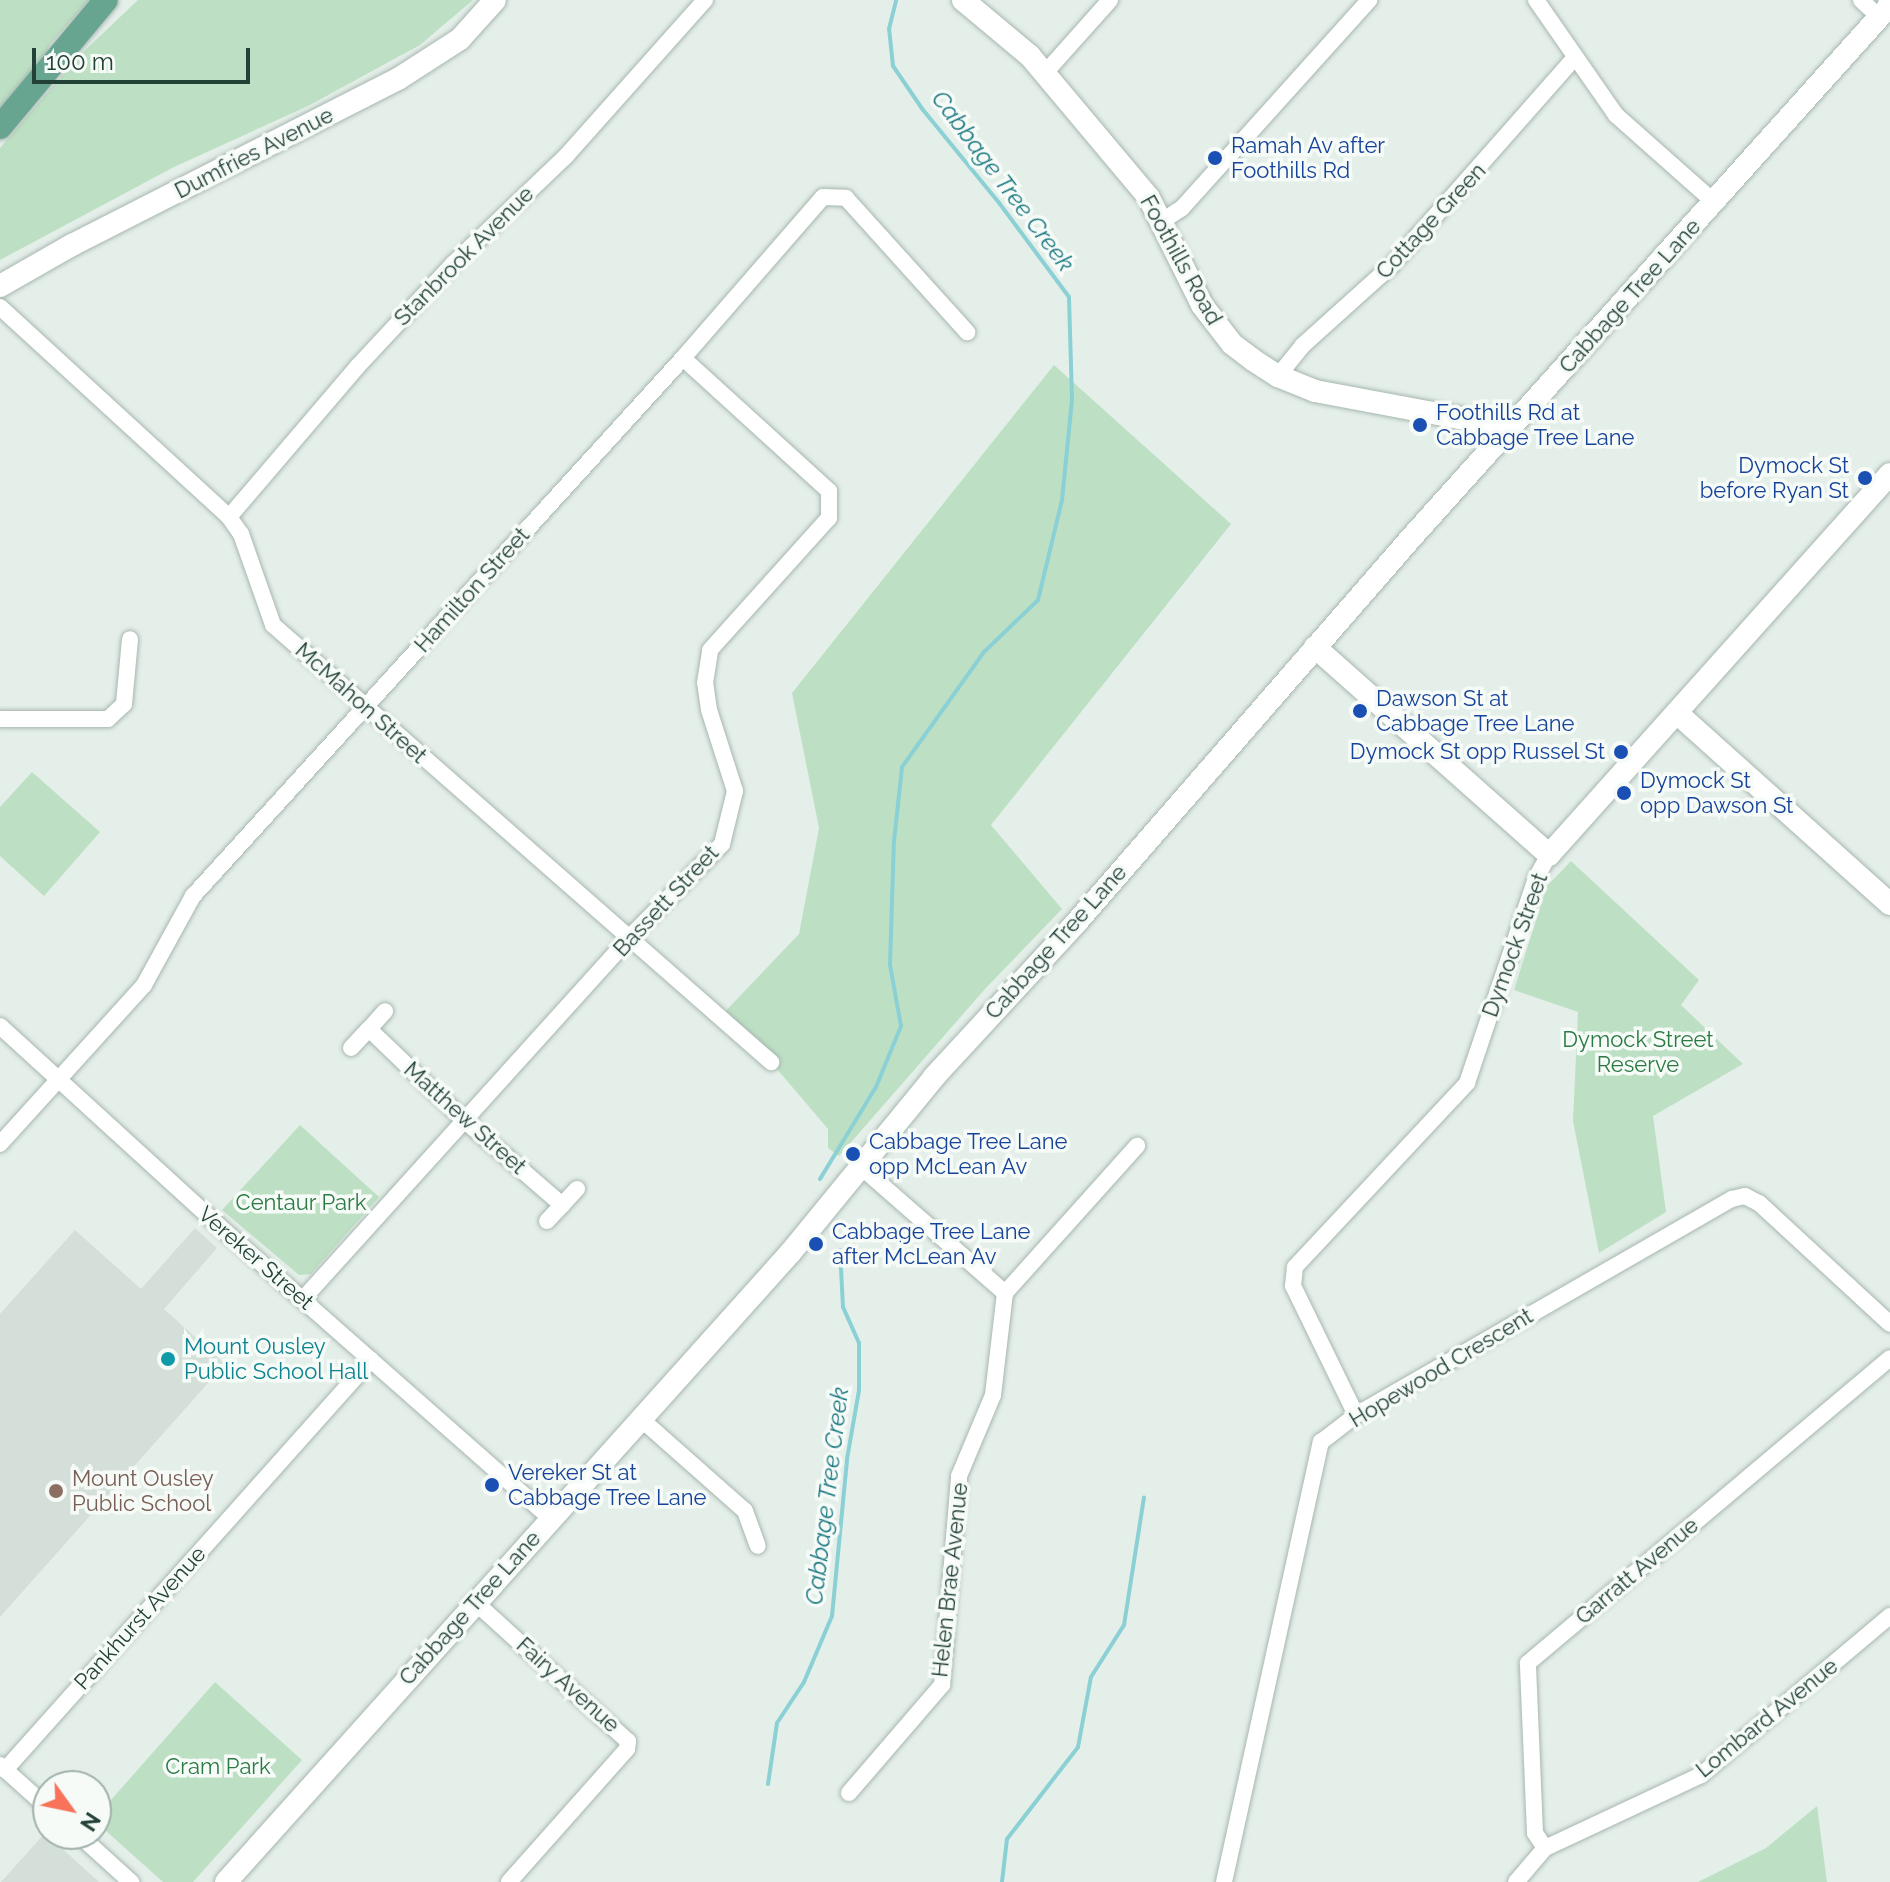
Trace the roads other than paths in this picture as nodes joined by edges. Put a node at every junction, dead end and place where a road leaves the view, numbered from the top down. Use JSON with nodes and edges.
{"nodes":[{"id":1,"x":106,"y":0,"type":"edge"},
{"id":2,"x":124,"y":0,"type":"edge"},
{"id":3,"x":495,"y":0,"type":"edge"},
{"id":4,"x":705,"y":0,"type":"edge"},
{"id":5,"x":963,"y":0,"type":"edge"},
{"id":6,"x":1110,"y":0,"type":"edge"},
{"id":7,"x":1369,"y":0,"type":"edge"},
{"id":8,"x":1536,"y":0,"type":"edge"},
{"id":9,"x":1861,"y":0,"type":"edge"},
{"id":10,"x":1884,"y":11,"type":"edge"},
{"id":11,"x":1575,"y":57,"type":"junction"},
{"id":12,"x":1045,"y":73,"type":"junction"},
{"id":13,"x":41,"y":80,"type":"junction"},
{"id":14,"x":0,"y":127,"type":"edge"},
{"id":15,"x":1714,"y":202,"type":"junction"},
{"id":16,"x":1162,"y":221,"type":"junction"},
{"id":17,"x":0,"y":286,"type":"edge"},
{"id":18,"x":0,"y":307,"type":"edge"},
{"id":19,"x":967,"y":332,"type":"dead end"},
{"id":20,"x":683,"y":358,"type":"junction"},
{"id":21,"x":1278,"y":376,"type":"junction"},
{"id":22,"x":1506,"y":431,"type":"junction"},
{"id":23,"x":1890,"y":474,"type":"edge"},
{"id":24,"x":229,"y":517,"type":"junction"},
{"id":25,"x":130,"y":639,"type":"dead end"},
{"id":26,"x":1315,"y":647,"type":"junction"},
{"id":27,"x":364,"y":707,"type":"junction"},
{"id":28,"x":1677,"y":713,"type":"junction"},
{"id":29,"x":0,"y":719,"type":"edge"},
{"id":30,"x":1549,"y":855,"type":"junction"},
{"id":31,"x":1890,"y":904,"type":"edge"},
{"id":32,"x":628,"y":939,"type":"junction"},
{"id":33,"x":385,"y":1011,"type":"dead end"},
{"id":34,"x":0,"y":1026,"type":"edge"},
{"id":35,"x":369,"y":1029,"type":"junction"},
{"id":36,"x":351,"y":1048,"type":"dead end"},
{"id":37,"x":771,"y":1062,"type":"dead end"},
{"id":38,"x":59,"y":1080,"type":"junction"},
{"id":39,"x":464,"y":1120,"type":"junction"},
{"id":40,"x":0,"y":1144,"type":"edge"},
{"id":41,"x":1137,"y":1146,"type":"dead end"},
{"id":42,"x":860,"y":1166,"type":"junction"},
{"id":43,"x":577,"y":1189,"type":"dead end"},
{"id":44,"x":562,"y":1205,"type":"junction"},
{"id":45,"x":547,"y":1221,"type":"dead end"},
{"id":46,"x":1005,"y":1293,"type":"junction"},
{"id":47,"x":303,"y":1299,"type":"junction"},
{"id":48,"x":1890,"y":1324,"type":"edge"},
{"id":49,"x":1890,"y":1358,"type":"edge"},
{"id":50,"x":371,"y":1360,"type":"junction"},
{"id":51,"x":1356,"y":1415,"type":"junction"},
{"id":52,"x":641,"y":1419,"type":"junction"},
{"id":53,"x":550,"y":1518,"type":"junction"},
{"id":54,"x":758,"y":1546,"type":"dead end"},
{"id":55,"x":475,"y":1602,"type":"junction"},
{"id":56,"x":1890,"y":1616,"type":"edge"},
{"id":57,"x":3,"y":1768,"type":"edge"},
{"id":58,"x":849,"y":1793,"type":"dead end"},
{"id":59,"x":32,"y":1794,"type":"edge"},
{"id":60,"x":1545,"y":1848,"type":"junction"},
{"id":61,"x":96,"y":1850,"type":"edge"},
{"id":62,"x":515,"y":1880,"type":"edge"},
{"id":63,"x":131,"y":1882,"type":"edge"},
{"id":64,"x":226,"y":1882,"type":"edge"},
{"id":65,"x":1224,"y":1882,"type":"edge"},
{"id":66,"x":1516,"y":1882,"type":"edge"}],
"edges":[{"from":1,"to":13,"type":"main road"},
{"from":2,"to":13,"type":"main road"},
{"from":3,"to":17,"type":"main road","name":"Dumfries Avenue"},
{"from":4,"to":24,"type":"street","name":"Stanbrook Avenue"},
{"from":5,"to":12,"type":"main road","name":"Foothills Road"},
{"from":6,"to":12,"type":"street"},
{"from":7,"to":16,"type":"street"},
{"from":8,"to":11,"type":"street"},
{"from":9,"to":10,"type":"street"},
{"from":10,"to":15,"type":"main road","name":"Cabbage Tree Lane"},
{"from":11,"to":15,"type":"street"},
{"from":11,"to":21,"type":"street","name":"Cottage Green"},
{"from":12,"to":16,"type":"main road","name":"Foothills Road"},
{"from":13,"to":14,"type":"main road"},
{"from":15,"to":22,"type":"main road","name":"Cabbage Tree Lane"},
{"from":16,"to":21,"type":"main road","name":"Foothills Road"},
{"from":18,"to":24,"type":"street","name":"McMahon Street"},
{"from":19,"to":20,"type":"street","name":"Hamilton Street"},
{"from":20,"to":27,"type":"street","name":"Hamilton Street"},
{"from":20,"to":32,"type":"street","name":"Bassett Street"},
{"from":21,"to":22,"type":"main road","name":"Foothills Road"},
{"from":22,"to":26,"type":"main road","name":"Cabbage Tree Lane"},
{"from":23,"to":28,"type":"main road","name":"Dymock Street"},
{"from":24,"to":27,"type":"street","name":"McMahon Street"},
{"from":25,"to":29,"type":"street"},
{"from":26,"to":30,"type":"main road"},
{"from":26,"to":42,"type":"main road","name":"Cabbage Tree Lane"},
{"from":27,"to":32,"type":"street","name":"McMahon Street"},
{"from":27,"to":38,"type":"street","name":"Hamilton Street"},
{"from":28,"to":30,"type":"main road","name":"Dymock Street"},
{"from":28,"to":31,"type":"main road"},
{"from":30,"to":51,"type":"street","name":"Dymock Street"},
{"from":32,"to":37,"type":"street","name":"McMahon Street"},
{"from":32,"to":39,"type":"street","name":"Bassett Street"},
{"from":33,"to":35,"type":"street"},
{"from":34,"to":38,"type":"street","name":"Vereker Street"},
{"from":35,"to":36,"type":"street"},
{"from":35,"to":39,"type":"street","name":"Matthew Street"},
{"from":38,"to":40,"type":"street","name":"Hamilton Street"},
{"from":38,"to":47,"type":"street","name":"Vereker Street"},
{"from":39,"to":44,"type":"street","name":"Matthew Street"},
{"from":39,"to":47,"type":"street","name":"Bassett Street"},
{"from":41,"to":46,"type":"street"},
{"from":42,"to":46,"type":"street"},
{"from":42,"to":52,"type":"main road","name":"Cabbage Tree Lane"},
{"from":43,"to":44,"type":"street"},
{"from":44,"to":45,"type":"street"},
{"from":46,"to":58,"type":"street","name":"Helen Brae Avenue"},
{"from":47,"to":50,"type":"street","name":"Vereker Street"},
{"from":48,"to":51,"type":"street","name":"Hopewood Crescent"},
{"from":49,"to":60,"type":"street","name":"Garratt Avenue"},
{"from":50,"to":53,"type":"street","name":"Vereker Street"},
{"from":50,"to":57,"type":"street","name":"Pankhurst Avenue"},
{"from":51,"to":65,"type":"street","name":"Hopewood Crescent"},
{"from":52,"to":53,"type":"main road","name":"Cabbage Tree Lane"},
{"from":52,"to":54,"type":"street"},
{"from":53,"to":55,"type":"main road","name":"Cabbage Tree Lane"},
{"from":55,"to":62,"type":"street","name":"Fairy Avenue"},
{"from":55,"to":64,"type":"main road","name":"Cabbage Tree Lane"},
{"from":56,"to":60,"type":"street","name":"Lombard Avenue"},
{"from":57,"to":59,"type":"street"},
{"from":60,"to":66,"type":"street","name":"Lombard Avenue"},
{"from":61,"to":63,"type":"street"}]}
